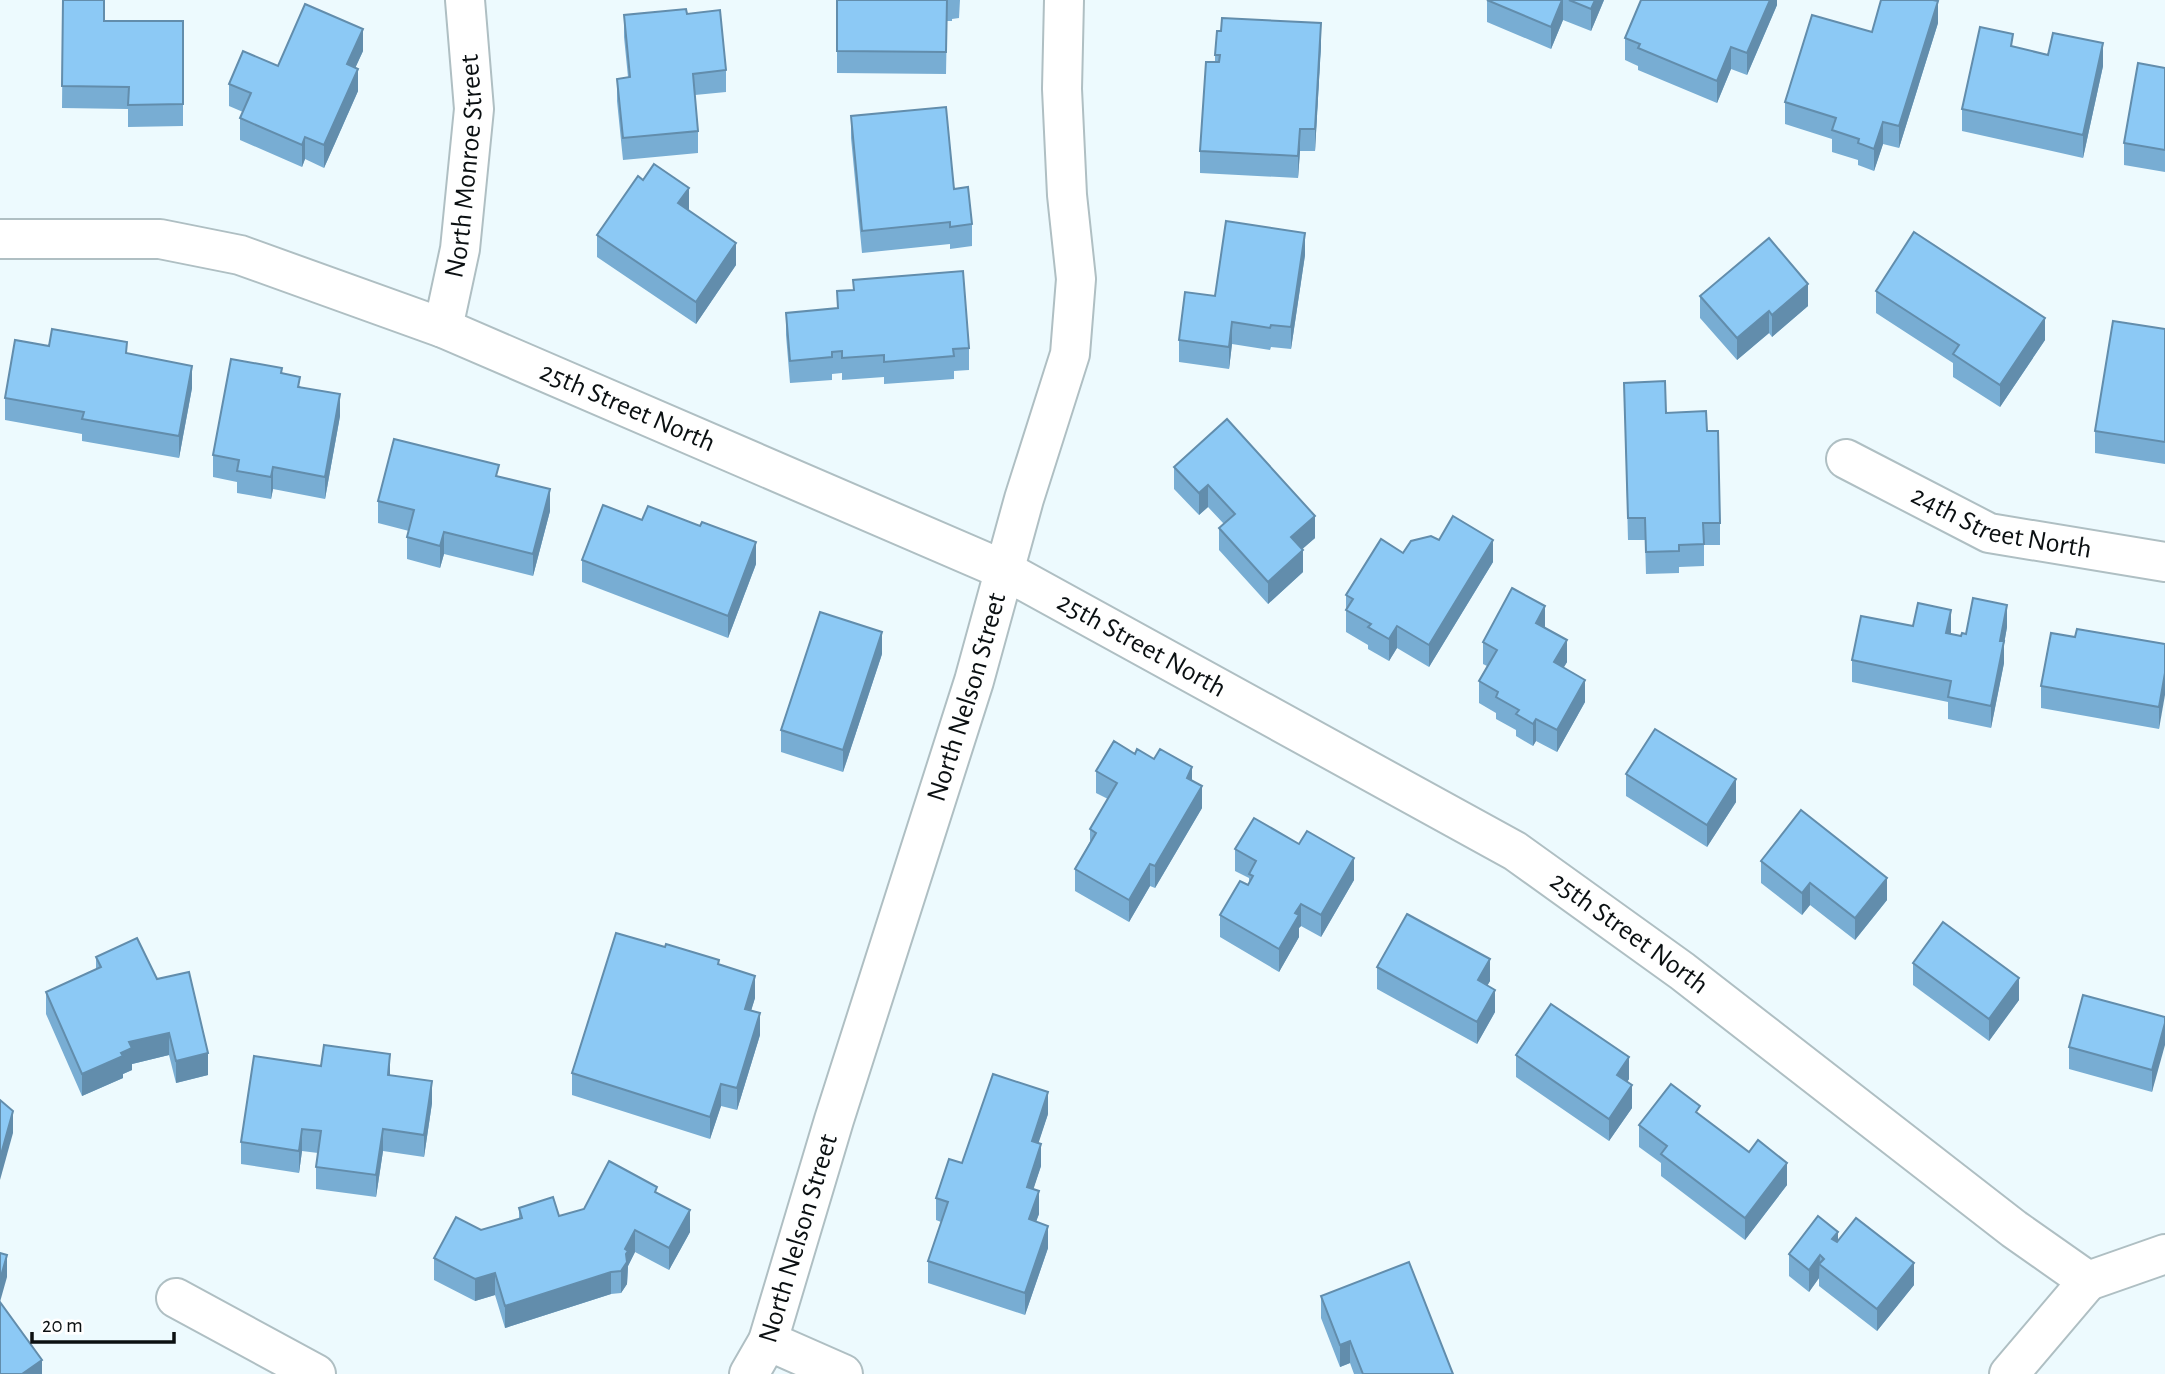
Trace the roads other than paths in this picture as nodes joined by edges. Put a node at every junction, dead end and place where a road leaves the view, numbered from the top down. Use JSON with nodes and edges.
{"nodes":[{"id":1,"x":466,"y":0,"type":"edge"},
{"id":2,"x":1064,"y":0,"type":"edge"},
{"id":3,"x":0,"y":239,"type":"edge"},
{"id":4,"x":443,"y":328,"type":"junction"},
{"id":5,"x":1846,"y":459,"type":"dead end"},
{"id":6,"x":2165,"y":562,"type":"edge"},
{"id":7,"x":1004,"y":570,"type":"junction"},
{"id":8,"x":2165,"y":1254,"type":"edge"},
{"id":9,"x":2088,"y":1281,"type":"junction"},
{"id":10,"x":176,"y":1298,"type":"dead end"},
{"id":11,"x":768,"y":1341,"type":"junction"},
{"id":12,"x":316,"y":1374,"type":"edge"},
{"id":13,"x":749,"y":1374,"type":"edge"},
{"id":14,"x":843,"y":1374,"type":"edge"},
{"id":15,"x":2009,"y":1374,"type":"edge"}],
"edges":[{"from":1,"to":4,"type":"street","name":"North Monroe Street"},
{"from":2,"to":7,"type":"street","name":"North Nelson Street"},
{"from":3,"to":4,"type":"street","name":"25th Street North"},
{"from":4,"to":7,"type":"street","name":"25th Street North"},
{"from":5,"to":6,"type":"street","name":"24th Street North"},
{"from":7,"to":9,"type":"street","name":"25th Street North"},
{"from":7,"to":11,"type":"street","name":"North Nelson Street"},
{"from":8,"to":9,"type":"street"},
{"from":9,"to":15,"type":"street"},
{"from":10,"to":12,"type":"street"},
{"from":11,"to":13,"type":"street","name":"North Nelson Street"},
{"from":11,"to":14,"type":"street"}]}
